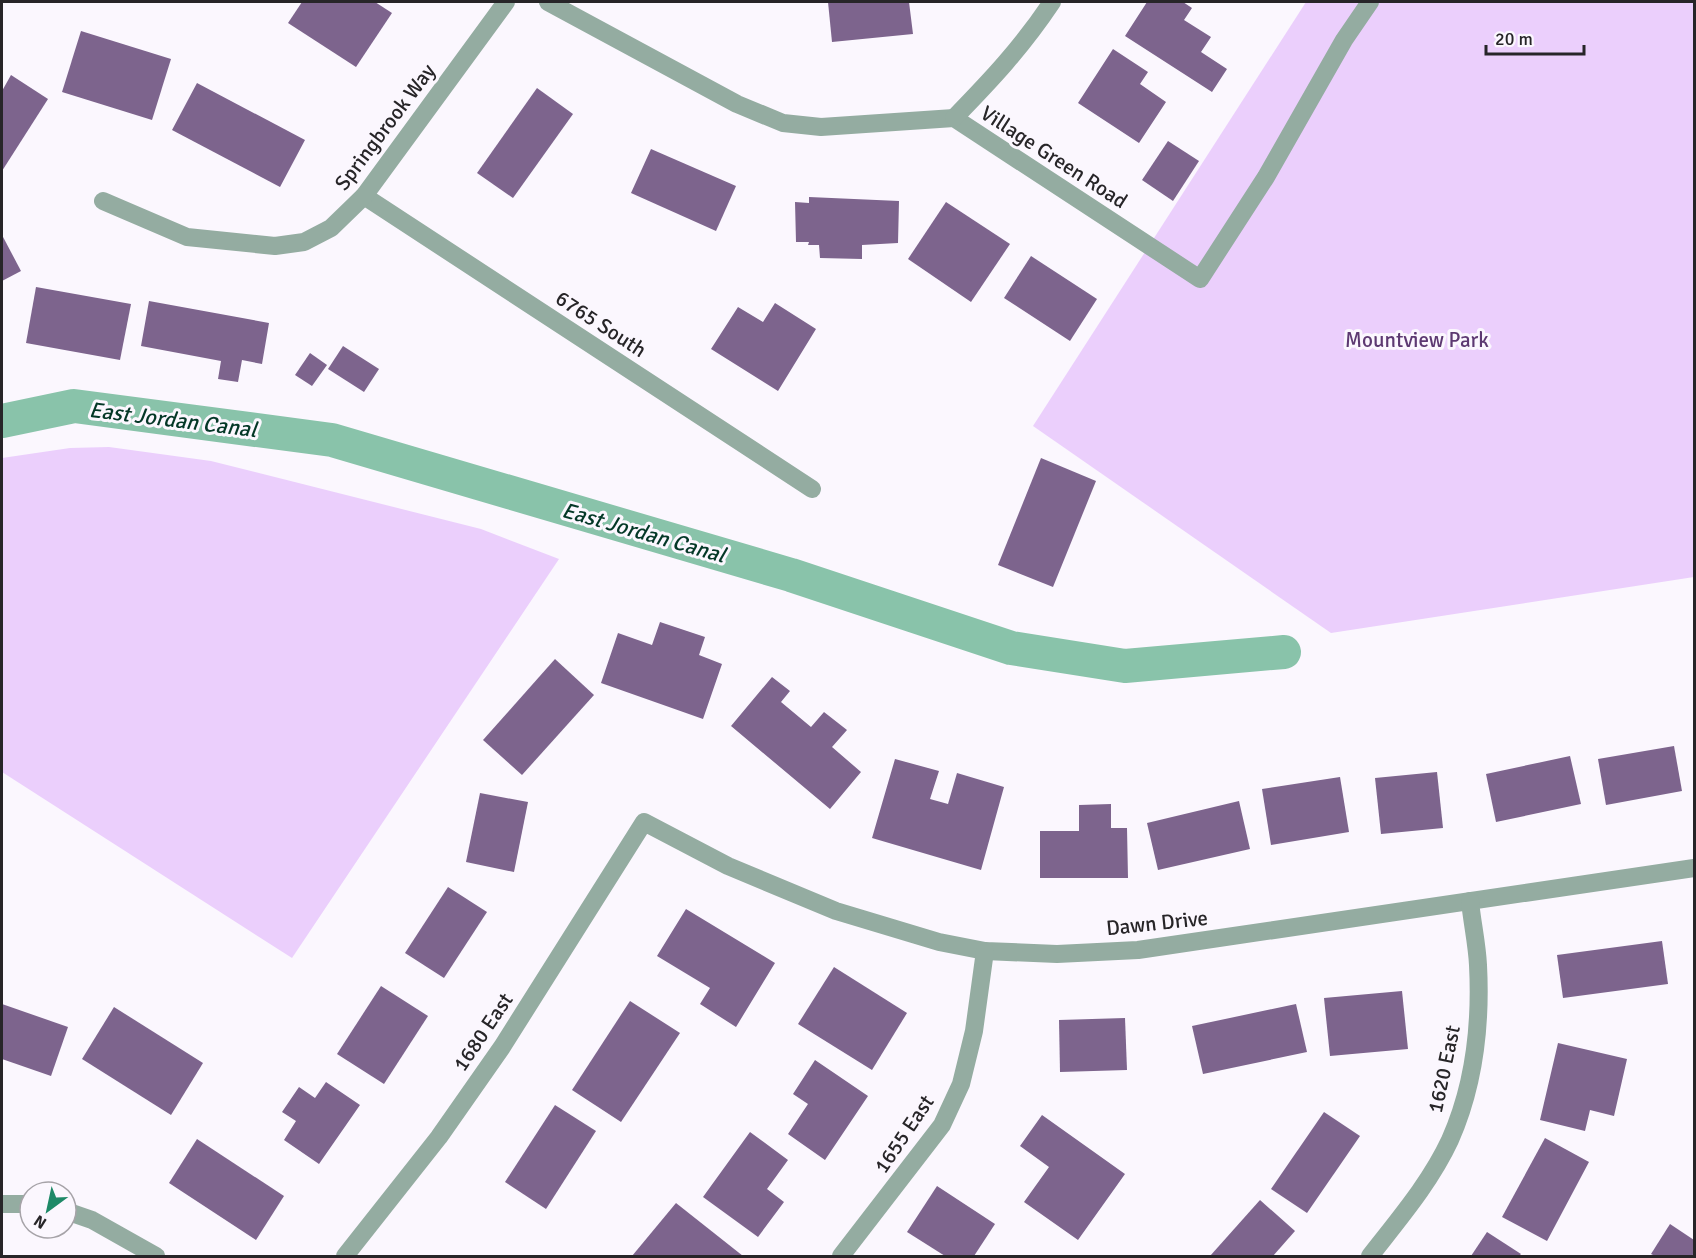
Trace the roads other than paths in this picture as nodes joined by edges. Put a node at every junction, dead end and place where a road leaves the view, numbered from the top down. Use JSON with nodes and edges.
{"nodes":[{"id":1,"x":506,"y":2,"type":"edge"},
{"id":2,"x":548,"y":2,"type":"edge"},
{"id":3,"x":1052,"y":2,"type":"edge"},
{"id":4,"x":1370,"y":2,"type":"edge"},
{"id":5,"x":954,"y":118,"type":"junction"},
{"id":6,"x":364,"y":196,"type":"junction"},
{"id":7,"x":104,"y":201,"type":"dead end"},
{"id":8,"x":812,"y":489,"type":"dead end"},
{"id":9,"x":644,"y":822,"type":"joint"},
{"id":10,"x":1695,"y":868,"type":"edge"},
{"id":11,"x":1470,"y":901,"type":"junction"},
{"id":12,"x":985,"y":951,"type":"junction"},
{"id":13,"x":2,"y":1204,"type":"edge"},
{"id":14,"x":18,"y":1204,"type":"edge"},
{"id":15,"x":78,"y":1215,"type":"edge"},
{"id":16,"x":156,"y":1257,"type":"edge"},
{"id":17,"x":345,"y":1257,"type":"edge"},
{"id":18,"x":841,"y":1257,"type":"edge"},
{"id":19,"x":1370,"y":1257,"type":"edge"}],
"edges":[{"from":1,"to":6,"type":"street","name":"Springbrook Way"},
{"from":2,"to":5,"type":"street","name":"Village Green Road"},
{"from":3,"to":5,"type":"street"},
{"from":4,"to":5,"type":"street","name":"Village Green Road"},
{"from":6,"to":7,"type":"street","name":"Springbrook Way"},
{"from":6,"to":8,"type":"street","name":"6765 South"},
{"from":9,"to":12,"type":"street","name":"Dawn Drive"},
{"from":9,"to":17,"type":"street","name":"1680 East"},
{"from":10,"to":11,"type":"street","name":"Dawn Drive"},
{"from":11,"to":12,"type":"street","name":"Dawn Drive"},
{"from":11,"to":19,"type":"street","name":"1620 East"},
{"from":12,"to":18,"type":"street","name":"1655 East"},
{"from":13,"to":14,"type":"street"},
{"from":15,"to":16,"type":"street"}]}
